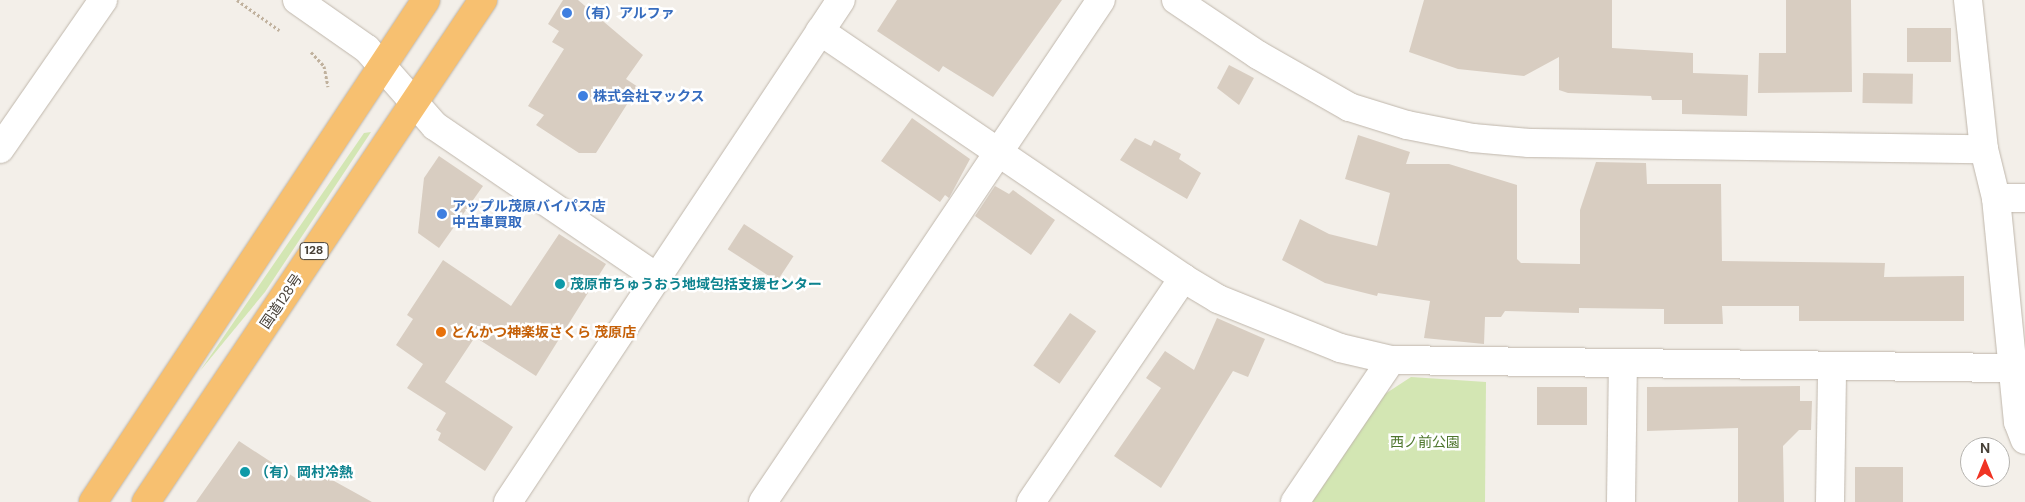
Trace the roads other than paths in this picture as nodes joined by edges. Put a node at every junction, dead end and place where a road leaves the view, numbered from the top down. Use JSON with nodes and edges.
{"nodes":[{"id":1,"x":103,"y":0,"type":"edge"},
{"id":2,"x":298,"y":0,"type":"edge"},
{"id":3,"x":426,"y":0,"type":"edge"},
{"id":4,"x":483,"y":0,"type":"edge"},
{"id":5,"x":841,"y":0,"type":"edge"},
{"id":6,"x":1101,"y":0,"type":"edge"},
{"id":7,"x":1176,"y":0,"type":"edge"},
{"id":8,"x":1968,"y":0,"type":"edge"},
{"id":9,"x":820,"y":31,"type":"junction"},
{"id":10,"x":381,"y":65,"type":"junction"},
{"id":11,"x":413,"y":103,"type":"junction"},
{"id":12,"x":0,"y":149,"type":"edge"},
{"id":13,"x":1984,"y":149,"type":"junction"},
{"id":14,"x":999,"y":150,"type":"junction"},
{"id":15,"x":1996,"y":198,"type":"junction"},
{"id":16,"x":2025,"y":198,"type":"edge"},
{"id":17,"x":658,"y":278,"type":"junction"},
{"id":18,"x":1183,"y":278,"type":"junction"},
{"id":19,"x":1391,"y":360,"type":"junction"},
{"id":20,"x":1623,"y":366,"type":"junction"},
{"id":21,"x":2012,"y":368,"type":"junction"},
{"id":22,"x":1832,"y":369,"type":"junction"},
{"id":23,"x":2025,"y":440,"type":"edge"},
{"id":24,"x":93,"y":502,"type":"edge"},
{"id":25,"x":146,"y":502,"type":"edge"},
{"id":26,"x":508,"y":502,"type":"edge"},
{"id":27,"x":763,"y":502,"type":"edge"},
{"id":28,"x":1032,"y":502,"type":"edge"},
{"id":29,"x":1294,"y":502,"type":"edge"},
{"id":30,"x":1621,"y":502,"type":"edge"},
{"id":31,"x":1830,"y":502,"type":"edge"}],
"edges":[{"from":1,"to":12,"type":"street"},
{"from":2,"to":10,"type":"street"},
{"from":3,"to":10,"type":"highway"},
{"from":4,"to":11,"type":"highway","name":"国道128号","number":"128"},
{"from":5,"to":9,"type":"street"},
{"from":6,"to":14,"type":"street"},
{"from":7,"to":13,"type":"street"},
{"from":8,"to":13,"type":"street"},
{"from":9,"to":14,"type":"street"},
{"from":9,"to":17,"type":"street"},
{"from":10,"to":11,"type":"street"},
{"from":10,"to":24,"type":"highway"},
{"from":11,"to":17,"type":"street"},
{"from":11,"to":25,"type":"highway","name":"国道128号","number":"128"},
{"from":13,"to":15,"type":"street"},
{"from":14,"to":18,"type":"street"},
{"from":14,"to":27,"type":"street"},
{"from":15,"to":16,"type":"street"},
{"from":15,"to":21,"type":"street"},
{"from":17,"to":26,"type":"street"},
{"from":18,"to":19,"type":"street"},
{"from":18,"to":28,"type":"street"},
{"from":19,"to":20,"type":"street"},
{"from":19,"to":29,"type":"street"},
{"from":20,"to":22,"type":"street"},
{"from":20,"to":30,"type":"street"},
{"from":21,"to":22,"type":"street"},
{"from":21,"to":23,"type":"street"},
{"from":22,"to":31,"type":"street"}]}
